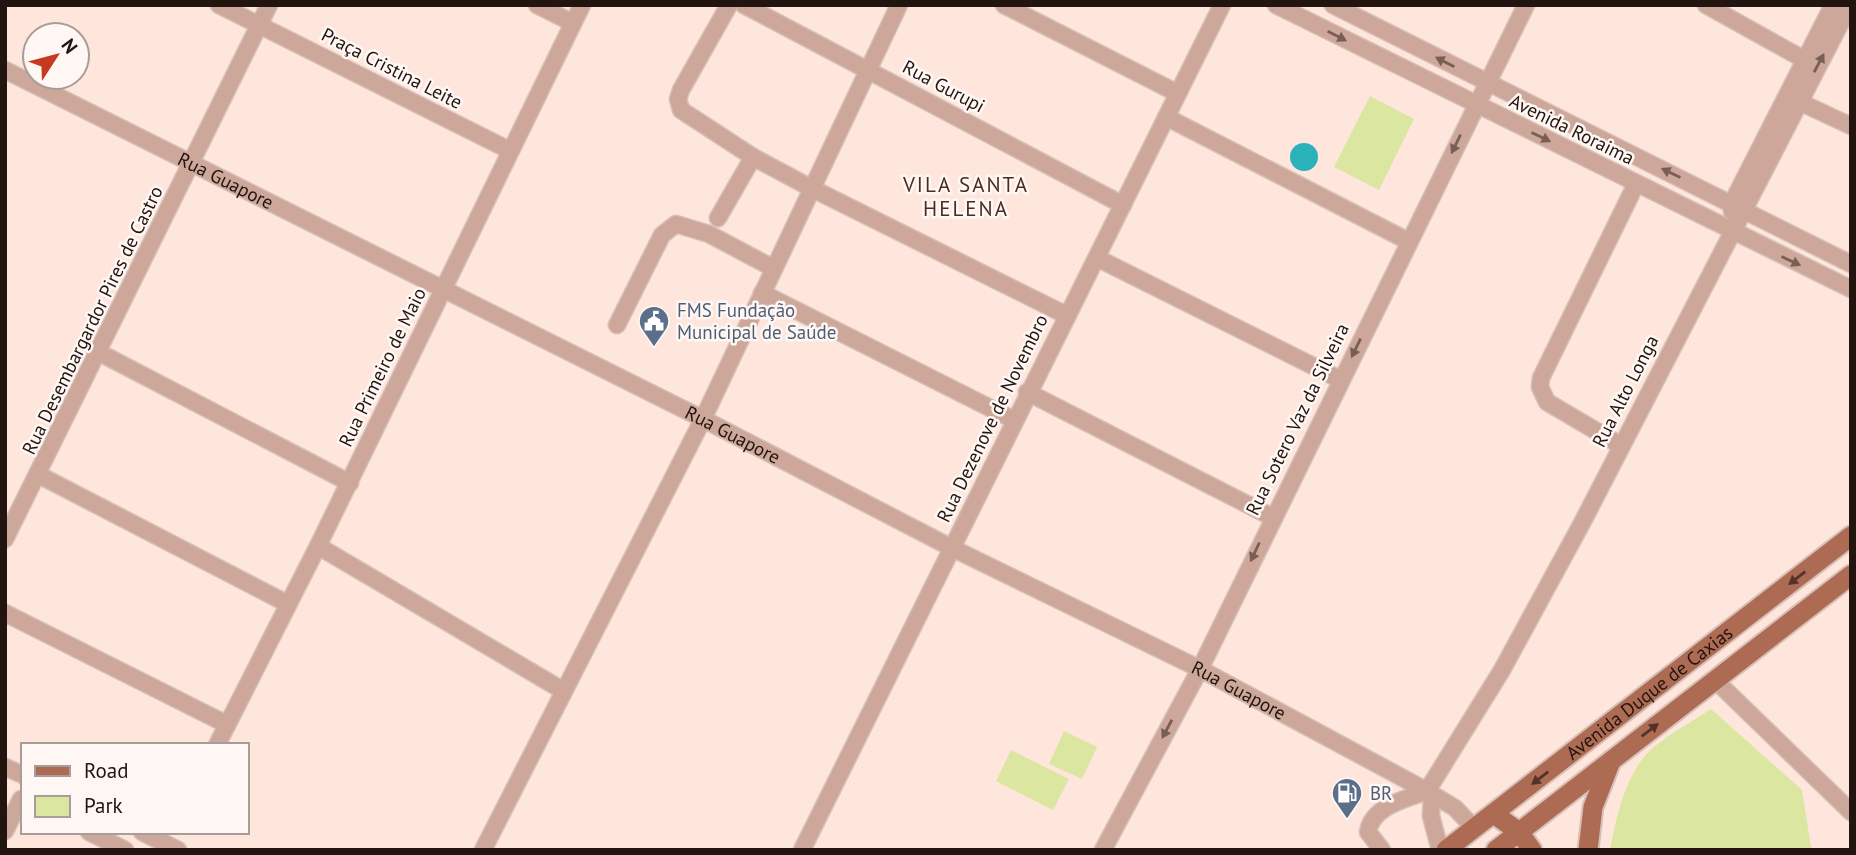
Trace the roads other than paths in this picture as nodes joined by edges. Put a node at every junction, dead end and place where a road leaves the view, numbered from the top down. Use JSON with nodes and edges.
{"nodes":[{"id":1,"x":219,"y":5,"type":"edge"},
{"id":2,"x":269,"y":5,"type":"edge"},
{"id":3,"x":537,"y":5,"type":"edge"},
{"id":4,"x":582,"y":5,"type":"edge"},
{"id":5,"x":729,"y":5,"type":"edge"},
{"id":6,"x":744,"y":5,"type":"edge"},
{"id":7,"x":899,"y":5,"type":"edge"},
{"id":8,"x":1004,"y":5,"type":"edge"},
{"id":9,"x":1222,"y":5,"type":"edge"},
{"id":10,"x":1276,"y":5,"type":"edge"},
{"id":11,"x":1333,"y":5,"type":"edge"},
{"id":12,"x":1525,"y":5,"type":"edge"},
{"id":13,"x":1706,"y":5,"type":"edge"},
{"id":14,"x":1833,"y":5,"type":"edge"},
{"id":15,"x":1850,"y":5,"type":"edge"},
{"id":16,"x":573,"y":23,"type":"junction"},
{"id":17,"x":259,"y":24,"type":"junction"},
{"id":18,"x":1805,"y":60,"type":"junction"},
{"id":19,"x":867,"y":69,"type":"junction"},
{"id":20,"x":5,"y":70,"type":"edge"},
{"id":21,"x":1486,"y":83,"type":"junction"},
{"id":22,"x":1177,"y":93,"type":"junction"},
{"id":23,"x":1793,"y":99,"type":"junction"},
{"id":24,"x":1475,"y":105,"type":"junction"},
{"id":25,"x":1166,"y":117,"type":"junction"},
{"id":26,"x":1851,"y":126,"type":"edge"},
{"id":27,"x":509,"y":150,"type":"junction"},
{"id":28,"x":753,"y":157,"type":"junction"},
{"id":29,"x":191,"y":163,"type":"junction"},
{"id":30,"x":1636,"y":184,"type":"junction"},
{"id":31,"x":811,"y":188,"type":"junction"},
{"id":32,"x":1123,"y":205,"type":"junction"},
{"id":33,"x":1738,"y":206,"type":"junction"},
{"id":34,"x":718,"y":218,"type":"dead end"},
{"id":35,"x":1731,"y":232,"type":"junction"},
{"id":36,"x":1408,"y":241,"type":"junction"},
{"id":37,"x":1097,"y":258,"type":"junction"},
{"id":38,"x":1851,"y":264,"type":"edge"},
{"id":39,"x":773,"y":268,"type":"junction"},
{"id":40,"x":442,"y":289,"type":"junction"},
{"id":41,"x":1851,"y":289,"type":"edge"},
{"id":42,"x":762,"y":293,"type":"junction"},
{"id":43,"x":1066,"y":315,"type":"junction"},
{"id":44,"x":617,"y":325,"type":"dead end"},
{"id":45,"x":100,"y":353,"type":"junction"},
{"id":46,"x":1341,"y":380,"type":"junction"},
{"id":47,"x":1027,"y":392,"type":"junction"},
{"id":48,"x":703,"y":419,"type":"junction"},
{"id":49,"x":1014,"y":420,"type":"junction"},
{"id":50,"x":1620,"y":445,"type":"junction"},
{"id":51,"x":39,"y":475,"type":"junction"},
{"id":52,"x":349,"y":483,"type":"junction"},
{"id":53,"x":1272,"y":517,"type":"junction"},
{"id":54,"x":1851,"y":536,"type":"edge"},
{"id":55,"x":5,"y":539,"type":"edge"},
{"id":56,"x":318,"y":546,"type":"junction"},
{"id":57,"x":952,"y":548,"type":"junction"},
{"id":58,"x":1851,"y":575,"type":"edge"},
{"id":59,"x":288,"y":604,"type":"junction"},
{"id":60,"x":5,"y":613,"type":"edge"},
{"id":61,"x":1200,"y":669,"type":"junction"},
{"id":62,"x":1715,"y":680,"type":"junction"},
{"id":63,"x":562,"y":690,"type":"junction"},
{"id":64,"x":226,"y":724,"type":"junction"},
{"id":65,"x":218,"y":743,"type":"edge"},
{"id":66,"x":1611,"y":761,"type":"junction"},
{"id":67,"x":5,"y":767,"type":"edge"},
{"id":68,"x":21,"y":774,"type":"edge"},
{"id":69,"x":5,"y":791,"type":"edge"},
{"id":70,"x":1430,"y":792,"type":"junction"},
{"id":71,"x":21,"y":799,"type":"edge"},
{"id":72,"x":21,"y":801,"type":"edge"},
{"id":73,"x":1455,"y":808,"type":"junction"},
{"id":74,"x":1851,"y":812,"type":"edge"},
{"id":75,"x":1494,"y":814,"type":"junction"},
{"id":76,"x":1474,"y":828,"type":"junction"},
{"id":77,"x":5,"y":831,"type":"edge"},
{"id":78,"x":1519,"y":832,"type":"junction"},
{"id":79,"x":93,"y":834,"type":"edge"},
{"id":80,"x":147,"y":834,"type":"edge"},
{"id":81,"x":173,"y":844,"type":"edge"},
{"id":82,"x":125,"y":850,"type":"edge"},
{"id":83,"x":482,"y":850,"type":"edge"},
{"id":84,"x":802,"y":850,"type":"edge"},
{"id":85,"x":1102,"y":850,"type":"edge"},
{"id":86,"x":1382,"y":850,"type":"edge"},
{"id":87,"x":1440,"y":850,"type":"edge"},
{"id":88,"x":1446,"y":850,"type":"edge"},
{"id":89,"x":1496,"y":850,"type":"edge"},
{"id":90,"x":1532,"y":850,"type":"edge"},
{"id":91,"x":1588,"y":850,"type":"edge"}],
"edges":[{"from":1,"to":17,"type":"street","name":"Praça Cristina Leite"},
{"from":2,"to":17,"type":"street","name":"Rua Desembargardor Pires de Castro"},
{"from":3,"to":16,"type":"street"},
{"from":4,"to":16,"type":"street","name":"Rua Primeiro de Maio"},
{"from":5,"to":28,"type":"street"},
{"from":6,"to":19,"type":"street","name":"Rua Gurupi"},
{"from":7,"to":19,"type":"street"},
{"from":8,"to":22,"type":"street"},
{"from":9,"to":22,"type":"street","name":"Rua Dezenove de Novembro"},
{"from":10,"to":24,"type":"street","name":"Avenida Roraima","one_way":true},
{"from":21,"to":11,"type":"street","name":"Avenida Roraima","one_way":true},
{"from":12,"to":21,"type":"street","name":"Rua Sotero Vaz da Silveira"},
{"from":13,"to":18,"type":"street"},
{"from":14,"to":18,"type":"street"},
{"from":23,"to":15,"type":"street","one_way":true},
{"from":16,"to":27,"type":"street","name":"Rua Primeiro de Maio"},
{"from":17,"to":27,"type":"street","name":"Praça Cristina Leite"},
{"from":17,"to":29,"type":"street","name":"Rua Desembargardor Pires de Castro"},
{"from":18,"to":23,"type":"street"},
{"from":19,"to":31,"type":"street"},
{"from":19,"to":32,"type":"street","name":"Rua Gurupi"},
{"from":20,"to":29,"type":"street","name":"Rua Guapore"},
{"from":21,"to":24,"type":"street","name":"Rua Sotero Vaz da Silveira"},
{"from":33,"to":21,"type":"street","name":"Avenida Roraima","one_way":true},
{"from":22,"to":25,"type":"street","name":"Rua Dezenove de Novembro"},
{"from":23,"to":26,"type":"street"},
{"from":23,"to":33,"type":"street"},
{"from":24,"to":30,"type":"street","name":"Avenida Roraima","one_way":true},
{"from":24,"to":36,"type":"street","name":"Rua Sotero Vaz da Silveira","one_way":true},
{"from":25,"to":32,"type":"street","name":"Rua Dezenove de Novembro"},
{"from":25,"to":36,"type":"street"},
{"from":27,"to":40,"type":"street","name":"Rua Primeiro de Maio"},
{"from":28,"to":31,"type":"street"},
{"from":28,"to":34,"type":"street"},
{"from":29,"to":40,"type":"street","name":"Rua Guapore"},
{"from":29,"to":45,"type":"street","name":"Rua Desembargardor Pires de Castro"},
{"from":30,"to":35,"type":"street","name":"Avenida Roraima"},
{"from":30,"to":50,"type":"street"},
{"from":31,"to":39,"type":"street"},
{"from":31,"to":43,"type":"street"},
{"from":32,"to":37,"type":"street","name":"Rua Dezenove de Novembro"},
{"from":33,"to":35,"type":"street"},
{"from":33,"to":38,"type":"street","name":"Avenida Roraima"},
{"from":35,"to":41,"type":"street","name":"Avenida Roraima","one_way":true},
{"from":35,"to":50,"type":"street","name":"Rua Alto Longa"},
{"from":36,"to":46,"type":"street","name":"Rua Sotero Vaz da Silveira","one_way":true},
{"from":37,"to":43,"type":"street","name":"Rua Dezenove de Novembro"},
{"from":37,"to":46,"type":"street"},
{"from":39,"to":42,"type":"street"},
{"from":39,"to":44,"type":"street"},
{"from":40,"to":48,"type":"street","name":"Rua Guapore"},
{"from":40,"to":52,"type":"street","name":"Rua Primeiro de Maio"},
{"from":42,"to":48,"type":"street"},
{"from":42,"to":49,"type":"street"},
{"from":43,"to":47,"type":"street","name":"Rua Dezenove de Novembro"},
{"from":45,"to":51,"type":"street","name":"Rua Desembargardor Pires de Castro"},
{"from":45,"to":52,"type":"street"},
{"from":46,"to":53,"type":"street","name":"Rua Sotero Vaz da Silveira"},
{"from":47,"to":49,"type":"street","name":"Rua Dezenove de Novembro"},
{"from":47,"to":53,"type":"street"},
{"from":48,"to":57,"type":"street","name":"Rua Guapore"},
{"from":48,"to":63,"type":"street"},
{"from":49,"to":57,"type":"street","name":"Rua Dezenove de Novembro"},
{"from":50,"to":70,"type":"street","name":"Rua Alto Longa"},
{"from":51,"to":55,"type":"street","name":"Rua Desembargardor Pires de Castro"},
{"from":51,"to":59,"type":"street"},
{"from":52,"to":56,"type":"street","name":"Rua Primeiro de Maio"},
{"from":53,"to":61,"type":"street","name":"Rua Sotero Vaz da Silveira","one_way":true},
{"from":54,"to":75,"type":"main road","name":"Avenida Duque de Caxias","one_way":true},
{"from":56,"to":59,"type":"street","name":"Rua Primeiro de Maio"},
{"from":56,"to":63,"type":"street"},
{"from":57,"to":61,"type":"street","name":"Rua Guapore"},
{"from":57,"to":84,"type":"street","name":"Rua Dezenove de Novembro"},
{"from":58,"to":62,"type":"main road","name":"Avenida Duque de Caxias"},
{"from":59,"to":64,"type":"street","name":"Rua Primeiro de Maio"},
{"from":60,"to":64,"type":"street"},
{"from":61,"to":70,"type":"street","name":"Rua Guapore"},
{"from":61,"to":85,"type":"street","name":"Rua Sotero Vaz da Silveira","one_way":true},
{"from":66,"to":62,"type":"main road","name":"Avenida Duque de Caxias","one_way":true},
{"from":62,"to":74,"type":"street"},
{"from":63,"to":83,"type":"street"},
{"from":64,"to":65,"type":"street","name":"Rua Primeiro de Maio"},
{"from":66,"to":78,"type":"main road","name":"Avenida Duque de Caxias"},
{"from":66,"to":91,"type":"main road"},
{"from":67,"to":68,"type":"street"},
{"from":69,"to":71,"type":"street"},
{"from":70,"to":73,"type":"street","name":"Rua Guapore"},
{"from":70,"to":86,"type":"street"},
{"from":70,"to":87,"type":"street"},
{"from":72,"to":77,"type":"street"},
{"from":73,"to":75,"type":"street","name":"Rua Guapore"},
{"from":73,"to":76,"type":"street","name":"Rua Guapore"},
{"from":75,"to":76,"type":"main road","name":"Avenida Duque de Caxias"},
{"from":75,"to":78,"type":"main road"},
{"from":76,"to":88,"type":"main road","name":"Avenida Duque de Caxias"},
{"from":76,"to":89,"type":"main road","name":"Rua Guapore"},
{"from":78,"to":89,"type":"main road","name":"Avenida Duque de Caxias"},
{"from":78,"to":90,"type":"main road"},
{"from":79,"to":82,"type":"street"},
{"from":80,"to":81,"type":"street"}]}
